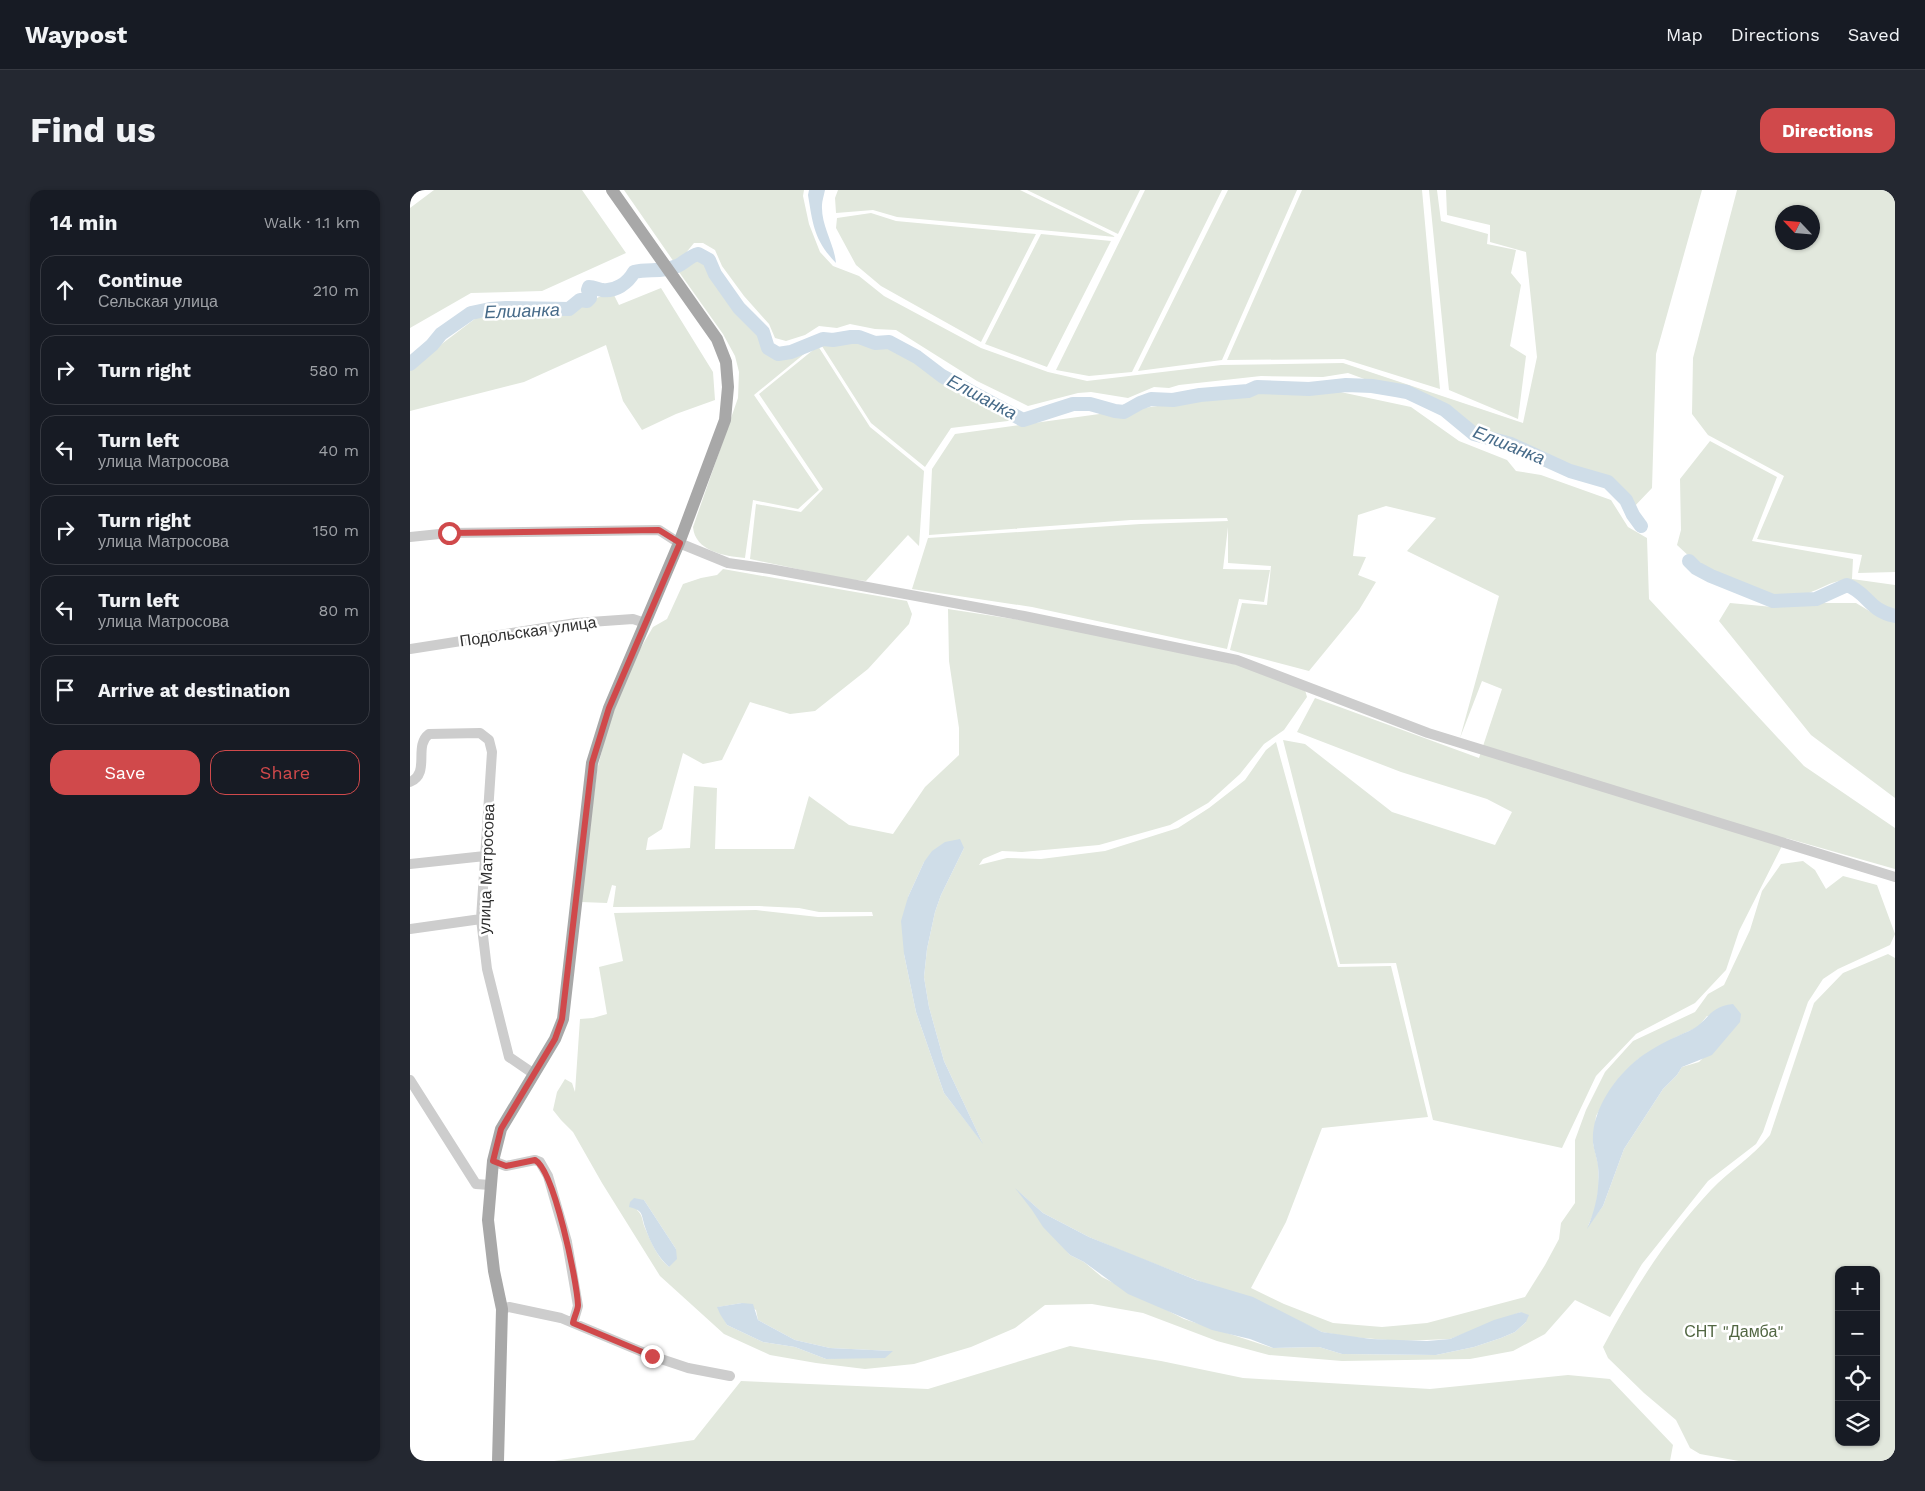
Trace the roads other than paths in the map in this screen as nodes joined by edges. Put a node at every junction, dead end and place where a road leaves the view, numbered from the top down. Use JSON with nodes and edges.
{"nodes":[{"id":1,"x":612,"y":190,"type":"edge"},
{"id":2,"x":410,"y":537,"type":"edge"},
{"id":3,"x":680,"y":543,"type":"junction"},
{"id":4,"x":645,"y":623,"type":"junction"},
{"id":5,"x":410,"y":649,"type":"edge"},
{"id":6,"x":410,"y":782,"type":"edge"},
{"id":7,"x":485,"y":856,"type":"junction"},
{"id":8,"x":410,"y":864,"type":"edge"},
{"id":9,"x":1895,"y":877,"type":"edge"},
{"id":10,"x":481,"y":919,"type":"junction"},
{"id":11,"x":410,"y":929,"type":"edge"},
{"id":12,"x":534,"y":1074,"type":"junction"},
{"id":13,"x":410,"y":1080,"type":"edge"},
{"id":14,"x":493,"y":1161,"type":"junction"},
{"id":15,"x":490,"y":1185,"type":"junction"},
{"id":16,"x":502,"y":1309,"type":"junction"},
{"id":17,"x":573,"y":1323,"type":"junction"},
{"id":18,"x":730,"y":1376,"type":"dead end"},
{"id":19,"x":498,"y":1461,"type":"edge"}],
"edges":[{"from":1,"to":3,"type":"main road"},
{"from":2,"to":3,"type":"street"},
{"from":3,"to":4,"type":"main road"},
{"from":3,"to":9,"type":"street"},
{"from":4,"to":5,"type":"street","name":"Подольская улица"},
{"from":4,"to":12,"type":"main road"},
{"from":6,"to":7,"type":"street","name":"улица Матросова"},
{"from":7,"to":8,"type":"street"},
{"from":7,"to":10,"type":"street","name":"улица Матросова"},
{"from":10,"to":11,"type":"street"},
{"from":10,"to":12,"type":"street","name":"улица Матросова"},
{"from":12,"to":14,"type":"main road"},
{"from":13,"to":15,"type":"street"},
{"from":14,"to":15,"type":"main road"},
{"from":14,"to":17,"type":"street"},
{"from":15,"to":16,"type":"main road"},
{"from":16,"to":17,"type":"street"},
{"from":16,"to":19,"type":"main road"},
{"from":17,"to":18,"type":"street"}]}
